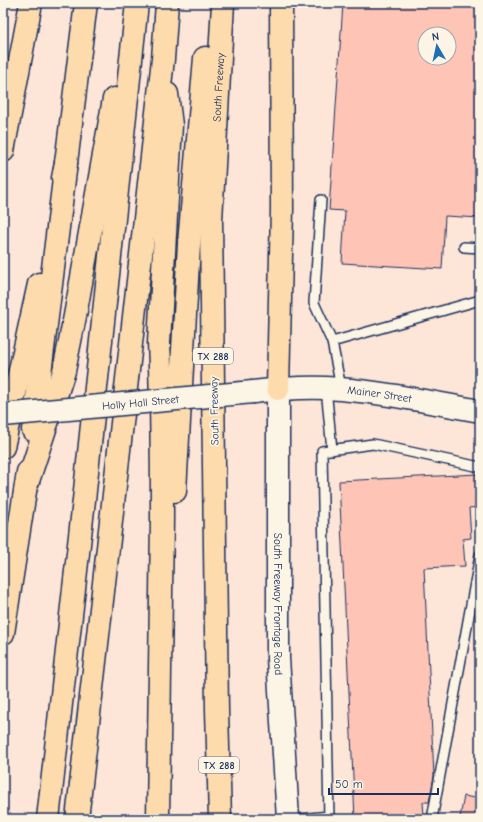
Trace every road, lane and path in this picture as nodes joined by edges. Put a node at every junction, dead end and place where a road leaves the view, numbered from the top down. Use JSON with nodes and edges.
{"nodes":[{"id":1,"x":31,"y":3,"type":"edge"},
{"id":2,"x":86,"y":3,"type":"edge"},
{"id":3,"x":125,"y":3,"type":"edge"},
{"id":4,"x":137,"y":3,"type":"edge"},
{"id":5,"x":167,"y":3,"type":"edge"},
{"id":6,"x":213,"y":3,"type":"edge"},
{"id":7,"x":223,"y":3,"type":"edge"},
{"id":8,"x":281,"y":3,"type":"edge"},
{"id":9,"x":163,"y":59,"type":"junction"},
{"id":10,"x":3,"y":151,"type":"edge"},
{"id":11,"x":66,"y":163,"type":"junction"},
{"id":12,"x":321,"y":200,"type":"dead end"},
{"id":13,"x":464,"y":247,"type":"dead end"},
{"id":14,"x":480,"y":248,"type":"edge"},
{"id":15,"x":480,"y":300,"type":"edge"},
{"id":16,"x":332,"y":342,"type":"junction"},
{"id":17,"x":278,"y":389,"type":"junction"},
{"id":18,"x":333,"y":389,"type":"junction"},
{"id":19,"x":480,"y":411,"type":"edge"},
{"id":20,"x":3,"y":415,"type":"edge"},
{"id":21,"x":3,"y":447,"type":"edge"},
{"id":22,"x":332,"y":450,"type":"junction"},
{"id":23,"x":480,"y":467,"type":"edge"},
{"id":24,"x":26,"y":487,"type":"junction"},
{"id":25,"x":480,"y":555,"type":"edge"},
{"id":26,"x":3,"y":633,"type":"edge"},
{"id":27,"x":161,"y":659,"type":"junction"},
{"id":28,"x":329,"y":818,"type":"edge"},
{"id":29,"x":48,"y":819,"type":"edge"},
{"id":30,"x":77,"y":819,"type":"edge"},
{"id":31,"x":158,"y":819,"type":"edge"},
{"id":32,"x":220,"y":819,"type":"edge"},
{"id":33,"x":288,"y":819,"type":"edge"},
{"id":34,"x":299,"y":819,"type":"edge"},
{"id":35,"x":432,"y":819,"type":"edge"}],
"edges":[{"from":1,"to":10,"type":"highway"},
{"from":2,"to":11,"type":"highway"},
{"from":3,"to":24,"type":"highway"},
{"from":4,"to":29,"type":"highway"},
{"from":5,"to":9,"type":"highway"},
{"from":6,"to":27,"type":"highway"},
{"from":7,"to":32,"type":"highway","name":"South Freeway","number":"TX 288"},
{"from":8,"to":17,"type":"highway"},
{"from":9,"to":27,"type":"highway"},
{"from":9,"to":30,"type":"highway"},
{"from":11,"to":21,"type":"highway"},
{"from":11,"to":24,"type":"highway"},
{"from":12,"to":16,"type":"lane"},
{"from":13,"to":14,"type":"lane"},
{"from":15,"to":16,"type":"lane"},
{"from":16,"to":18,"type":"lane"},
{"from":17,"to":18,"type":"street","name":"Mainer Street"},
{"from":17,"to":20,"type":"street","name":"Holly Hall Street","bridge":true},
{"from":17,"to":33,"type":"street","name":"South Freeway Frontage Road"},
{"from":18,"to":19,"type":"street","name":"Mainer Street"},
{"from":18,"to":22,"type":"lane"},
{"from":22,"to":23,"type":"lane"},
{"from":22,"to":28,"type":"lane"},
{"from":24,"to":26,"type":"highway"},
{"from":25,"to":35,"type":"lane"},
{"from":27,"to":31,"type":"highway"},
{"from":28,"to":34,"type":"lane"}]}
